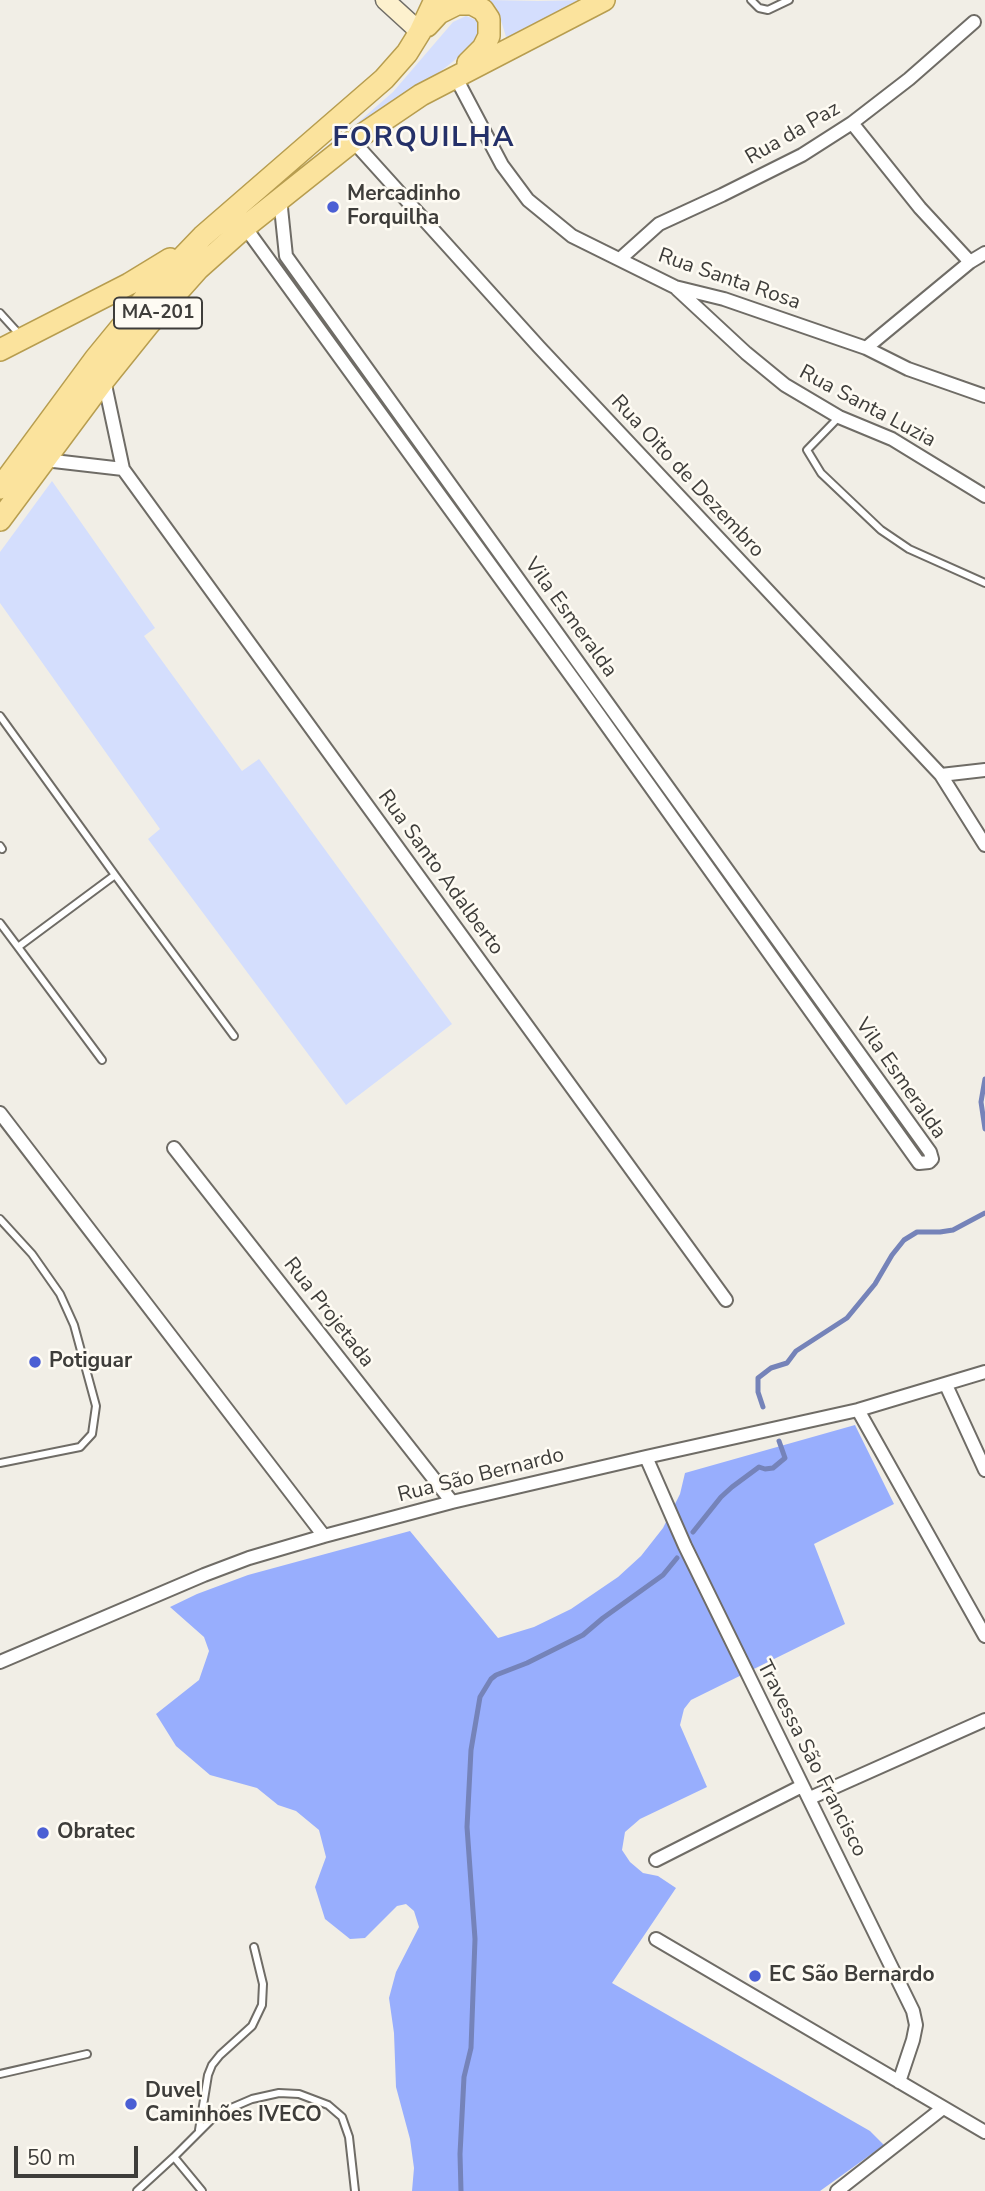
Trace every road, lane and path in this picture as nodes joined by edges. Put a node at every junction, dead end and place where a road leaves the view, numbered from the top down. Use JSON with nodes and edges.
{"nodes":[{"id":1,"x":385,"y":0,"type":"edge"},
{"id":2,"x":435,"y":0,"type":"edge"},
{"id":3,"x":604,"y":0,"type":"edge"},
{"id":4,"x":751,"y":0,"type":"edge"},
{"id":5,"x":789,"y":0,"type":"edge"},
{"id":6,"x":974,"y":22,"type":"dead end"},
{"id":7,"x":420,"y":32,"type":"junction"},
{"id":8,"x":407,"y":53,"type":"junction"},
{"id":9,"x":447,"y":81,"type":"junction"},
{"id":10,"x":852,"y":123,"type":"junction"},
{"id":11,"x":353,"y":141,"type":"junction"},
{"id":12,"x":280,"y":198,"type":"junction"},
{"id":13,"x":245,"y":227,"type":"junction"},
{"id":14,"x":203,"y":236,"type":"junction"},
{"id":15,"x":985,"y":253,"type":"edge"},
{"id":16,"x":620,"y":259,"type":"junction"},
{"id":17,"x":970,"y":262,"type":"junction"},
{"id":18,"x":674,"y":287,"type":"junction"},
{"id":19,"x":0,"y":313,"type":"edge"},
{"id":20,"x":22,"y":338,"type":"junction"},
{"id":21,"x":866,"y":348,"type":"junction"},
{"id":22,"x":0,"y":350,"type":"edge"},
{"id":23,"x":104,"y":380,"type":"junction"},
{"id":24,"x":377,"y":382,"type":"junction"},
{"id":25,"x":364,"y":391,"type":"junction"},
{"id":26,"x":985,"y":396,"type":"edge"},
{"id":27,"x":839,"y":417,"type":"junction"},
{"id":28,"x":45,"y":460,"type":"junction"},
{"id":29,"x":123,"y":469,"type":"junction"},
{"id":30,"x":0,"y":488,"type":"edge"},
{"id":31,"x":985,"y":496,"type":"edge"},
{"id":32,"x":462,"y":500,"type":"junction"},
{"id":33,"x":449,"y":508,"type":"junction"},
{"id":34,"x":0,"y":520,"type":"edge"},
{"id":35,"x":985,"y":583,"type":"edge"},
{"id":36,"x":594,"y":684,"type":"junction"},
{"id":37,"x":582,"y":691,"type":"junction"},
{"id":38,"x":0,"y":716,"type":"edge"},
{"id":39,"x":985,"y":770,"type":"edge"},
{"id":40,"x":941,"y":775,"type":"junction"},
{"id":41,"x":985,"y":845,"type":"edge"},
{"id":42,"x":115,"y":875,"type":"junction"},
{"id":43,"x":0,"y":923,"type":"edge"},
{"id":44,"x":18,"y":947,"type":"junction"},
{"id":45,"x":234,"y":1036,"type":"dead end"},
{"id":46,"x":102,"y":1060,"type":"dead end"},
{"id":47,"x":0,"y":1113,"type":"edge"},
{"id":48,"x":174,"y":1148,"type":"dead end"},
{"id":49,"x":0,"y":1219,"type":"edge"},
{"id":50,"x":726,"y":1300,"type":"dead end"},
{"id":51,"x":985,"y":1372,"type":"edge"},
{"id":52,"x":946,"y":1385,"type":"junction"},
{"id":53,"x":858,"y":1410,"type":"junction"},
{"id":54,"x":646,"y":1457,"type":"junction"},
{"id":55,"x":0,"y":1463,"type":"edge"},
{"id":56,"x":985,"y":1470,"type":"edge"},
{"id":57,"x":452,"y":1502,"type":"junction"},
{"id":58,"x":324,"y":1536,"type":"junction"},
{"id":59,"x":985,"y":1636,"type":"edge"},
{"id":60,"x":0,"y":1662,"type":"edge"},
{"id":61,"x":985,"y":1720,"type":"edge"},
{"id":62,"x":802,"y":1786,"type":"junction"},
{"id":63,"x":810,"y":1798,"type":"junction"},
{"id":64,"x":656,"y":1860,"type":"dead end"},
{"id":65,"x":656,"y":1939,"type":"dead end"},
{"id":66,"x":254,"y":1947,"type":"dead end"},
{"id":67,"x":87,"y":2054,"type":"dead end"},
{"id":68,"x":0,"y":2074,"type":"edge"},
{"id":69,"x":899,"y":2082,"type":"junction"},
{"id":70,"x":943,"y":2108,"type":"junction"},
{"id":71,"x":199,"y":2130,"type":"junction"},
{"id":72,"x":985,"y":2132,"type":"edge"},
{"id":73,"x":173,"y":2157,"type":"junction"},
{"id":74,"x":137,"y":2191,"type":"edge"},
{"id":75,"x":202,"y":2191,"type":"edge"},
{"id":76,"x":355,"y":2191,"type":"edge"},
{"id":77,"x":837,"y":2191,"type":"edge"}],
"edges":[{"from":1,"to":7,"type":"main road"},
{"from":2,"to":7,"type":"main road","number":"MA-201"},
{"from":3,"to":9,"type":"main road","number":"MA-201"},
{"from":4,"to":5,"type":"lane"},
{"from":6,"to":10,"type":"street","name":"Rua da Paz"},
{"from":7,"to":8,"type":"main road","number":"MA-201"},
{"from":8,"to":9,"type":"main road"},
{"from":8,"to":14,"type":"main road","number":"MA-201"},
{"from":9,"to":11,"type":"main road","number":"MA-201"},
{"from":9,"to":16,"type":"street","name":"Rua Santa Rosa"},
{"from":10,"to":16,"type":"street","name":"Rua da Paz"},
{"from":10,"to":17,"type":"street"},
{"from":11,"to":12,"type":"main road","number":"MA-201"},
{"from":11,"to":40,"type":"street","name":"Rua Oito de Dezembro"},
{"from":12,"to":13,"type":"main road","number":"MA-201"},
{"from":12,"to":24,"type":"street","name":"Vila Esmeralda"},
{"from":13,"to":23,"type":"main road","number":"MA-201"},
{"from":13,"to":25,"type":"street","name":"Vila Esmeralda"},
{"from":14,"to":20,"type":"main road"},
{"from":14,"to":30,"type":"main road","number":"MA-201"},
{"from":15,"to":17,"type":"street"},
{"from":16,"to":18,"type":"street","name":"Rua Santa Rosa"},
{"from":17,"to":21,"type":"street"},
{"from":18,"to":21,"type":"street","name":"Rua Santa Rosa"},
{"from":18,"to":27,"type":"street","name":"Rua Santa Luzia"},
{"from":19,"to":20,"type":"lane"},
{"from":20,"to":22,"type":"main road"},
{"from":21,"to":26,"type":"street","name":"Rua Santa Rosa"},
{"from":23,"to":28,"type":"main road","number":"MA-201"},
{"from":23,"to":29,"type":"street","name":"Rua Santo Adalberto"},
{"from":24,"to":25,"type":"street"},
{"from":24,"to":32,"type":"street","name":"Vila Esmeralda"},
{"from":25,"to":33,"type":"street","name":"Vila Esmeralda"},
{"from":27,"to":31,"type":"street","name":"Rua Santa Luzia"},
{"from":27,"to":35,"type":"lane"},
{"from":28,"to":29,"type":"street"},
{"from":28,"to":34,"type":"main road","number":"MA-201"},
{"from":29,"to":50,"type":"street","name":"Rua Santo Adalberto"},
{"from":32,"to":33,"type":"street"},
{"from":32,"to":36,"type":"street","name":"Vila Esmeralda"},
{"from":33,"to":37,"type":"street","name":"Vila Esmeralda"},
{"from":36,"to":37,"type":"street"},
{"from":36,"to":37,"type":"street","name":"Vila Esmeralda"},
{"from":38,"to":42,"type":"lane"},
{"from":39,"to":40,"type":"street"},
{"from":40,"to":41,"type":"street","name":"Rua Oito de Dezembro"},
{"from":42,"to":44,"type":"lane"},
{"from":42,"to":45,"type":"lane"},
{"from":43,"to":44,"type":"lane"},
{"from":44,"to":46,"type":"lane"},
{"from":47,"to":58,"type":"street"},
{"from":48,"to":57,"type":"street","name":"Rua Projetada"},
{"from":49,"to":55,"type":"lane"},
{"from":51,"to":52,"type":"street","name":"Rua São Bernardo"},
{"from":52,"to":53,"type":"street","name":"Rua São Bernardo"},
{"from":52,"to":56,"type":"street"},
{"from":53,"to":54,"type":"street","name":"Rua São Bernardo"},
{"from":53,"to":59,"type":"street"},
{"from":54,"to":57,"type":"street","name":"Rua São Bernardo"},
{"from":54,"to":62,"type":"street","name":"Travessa São Francisco"},
{"from":57,"to":58,"type":"street","name":"Rua São Bernardo"},
{"from":58,"to":60,"type":"street","name":"Rua São Bernardo"},
{"from":61,"to":63,"type":"street"},
{"from":62,"to":63,"type":"street","name":"Travessa São Francisco"},
{"from":62,"to":64,"type":"street"},
{"from":63,"to":69,"type":"street","name":"Travessa São Francisco"},
{"from":65,"to":69,"type":"street"},
{"from":66,"to":71,"type":"lane"},
{"from":67,"to":68,"type":"lane"},
{"from":69,"to":70,"type":"street"},
{"from":70,"to":72,"type":"street"},
{"from":70,"to":77,"type":"street"},
{"from":71,"to":73,"type":"lane"},
{"from":71,"to":76,"type":"lane"},
{"from":73,"to":74,"type":"lane"},
{"from":73,"to":75,"type":"lane"}]}
